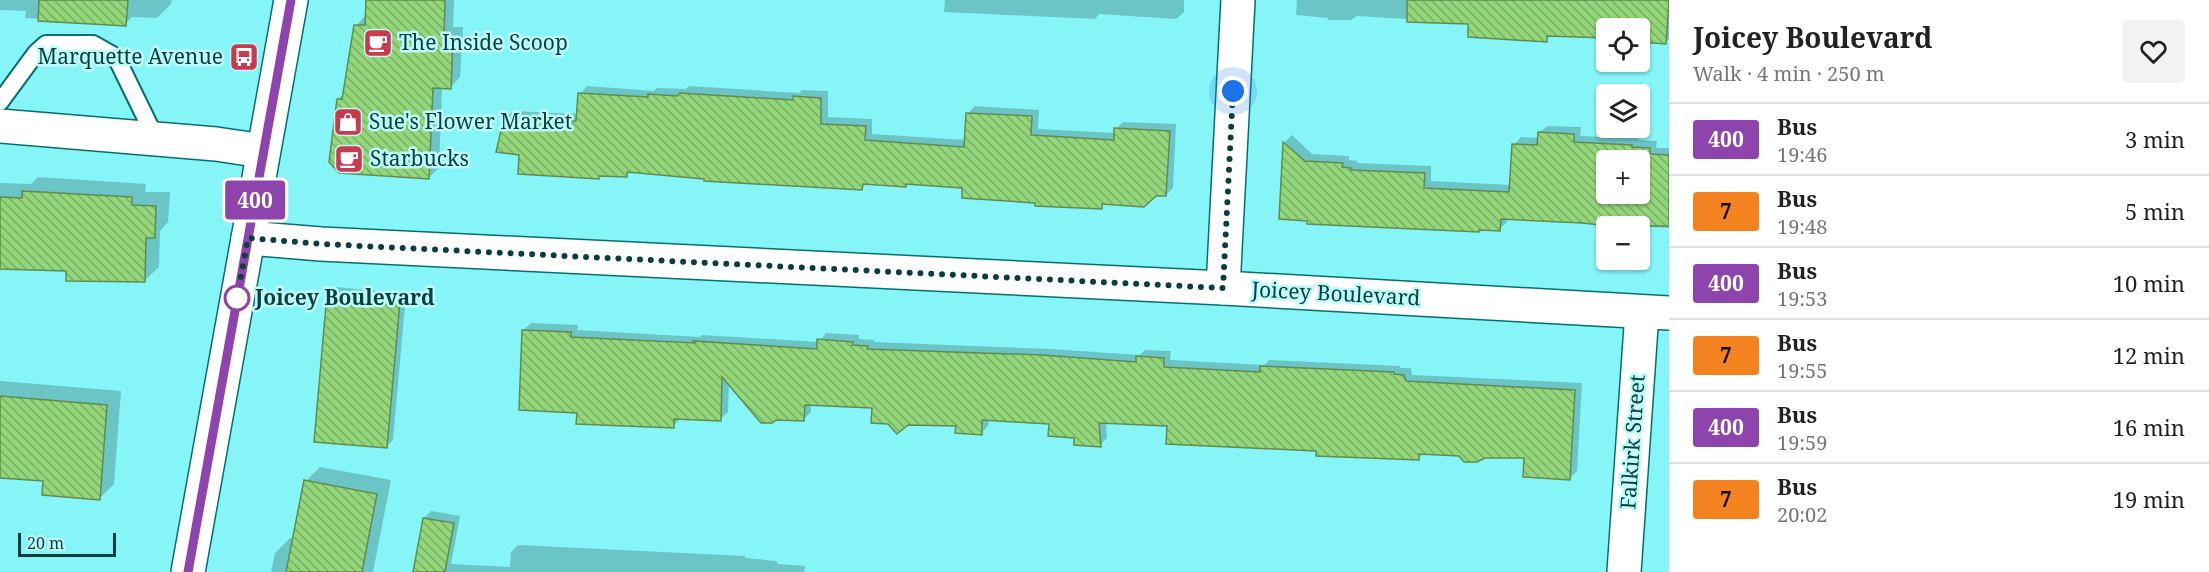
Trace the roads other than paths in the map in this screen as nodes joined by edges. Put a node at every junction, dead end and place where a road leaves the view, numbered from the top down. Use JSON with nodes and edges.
{"nodes":[{"id":1,"x":291,"y":0,"type":"edge"},
{"id":2,"x":1238,"y":0,"type":"edge"},
{"id":3,"x":0,"y":102,"type":"edge"},
{"id":4,"x":0,"y":126,"type":"edge"},
{"id":5,"x":156,"y":139,"type":"junction"},
{"id":6,"x":263,"y":151,"type":"junction"},
{"id":7,"x":248,"y":238,"type":"junction"},
{"id":8,"x":1223,"y":288,"type":"junction"},
{"id":9,"x":1656,"y":313,"type":"edge"},
{"id":10,"x":188,"y":572,"type":"edge"},
{"id":11,"x":1624,"y":572,"type":"edge"}],
"edges":[{"from":1,"to":6,"type":"street"},
{"from":2,"to":8,"type":"street"},
{"from":3,"to":5,"type":"lane"},
{"from":4,"to":5,"type":"street"},
{"from":5,"to":6,"type":"street"},
{"from":6,"to":7,"type":"street"},
{"from":7,"to":8,"type":"street","name":"Joicey Boulevard"},
{"from":7,"to":10,"type":"street"},
{"from":8,"to":9,"type":"street","name":"Joicey Boulevard"},
{"from":9,"to":11,"type":"street","name":"Falkirk Street"}]}
